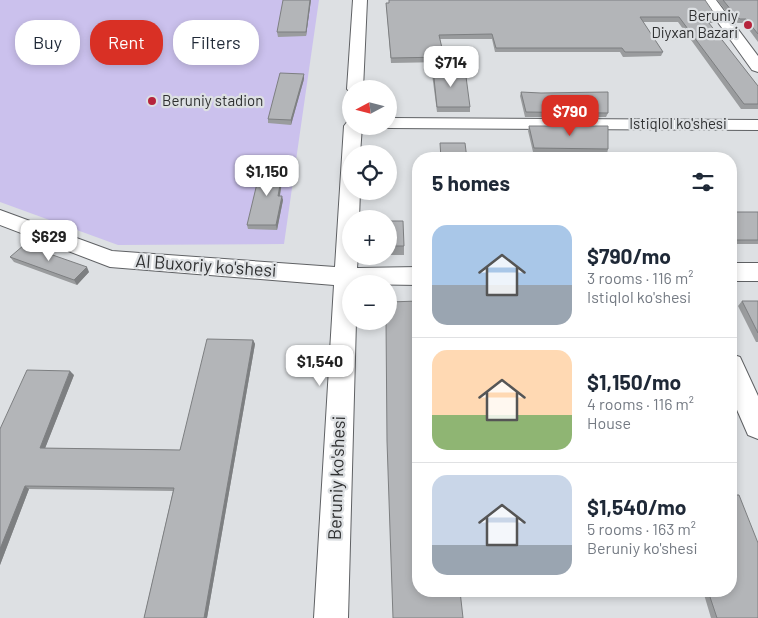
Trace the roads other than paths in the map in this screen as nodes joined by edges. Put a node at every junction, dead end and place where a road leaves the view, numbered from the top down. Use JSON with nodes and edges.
{"nodes":[{"id":1,"x":360,"y":0,"type":"edge"},
{"id":2,"x":709,"y":0,"type":"edge"},
{"id":3,"x":758,"y":67,"type":"edge"},
{"id":4,"x":356,"y":80,"type":"edge"},
{"id":5,"x":398,"y":122,"type":"edge"},
{"id":6,"x":758,"y":125,"type":"edge"},
{"id":7,"x":349,"y":200,"type":"edge"},
{"id":8,"x":0,"y":217,"type":"edge"},
{"id":9,"x":737,"y":272,"type":"edge"},
{"id":10,"x":758,"y":272,"type":"edge"},
{"id":11,"x":346,"y":275,"type":"edge"},
{"id":12,"x":397,"y":276,"type":"edge"},
{"id":13,"x":412,"y":276,"type":"edge"},
{"id":14,"x":342,"y":277,"type":"edge"},
{"id":15,"x":344,"y":330,"type":"edge"},
{"id":16,"x":737,"y":379,"type":"edge"},
{"id":17,"x":758,"y":426,"type":"edge"},
{"id":18,"x":331,"y":618,"type":"edge"}],
"edges":[{"from":1,"to":4,"type":"street"},
{"from":2,"to":3,"type":"street"},
{"from":5,"to":6,"type":"street","name":"Istiqlol ko'shesi"},
{"from":7,"to":11,"type":"street","name":"Beruniy ko'shesi"},
{"from":8,"to":14,"type":"street","name":"Al Buxoriy ko'shesi"},
{"from":9,"to":10,"type":"street"},
{"from":12,"to":13,"type":"street","name":"Al Buxoriy ko'shesi"},
{"from":15,"to":18,"type":"street","name":"Beruniy ko'shesi"},
{"from":16,"to":17,"type":"street"}]}
